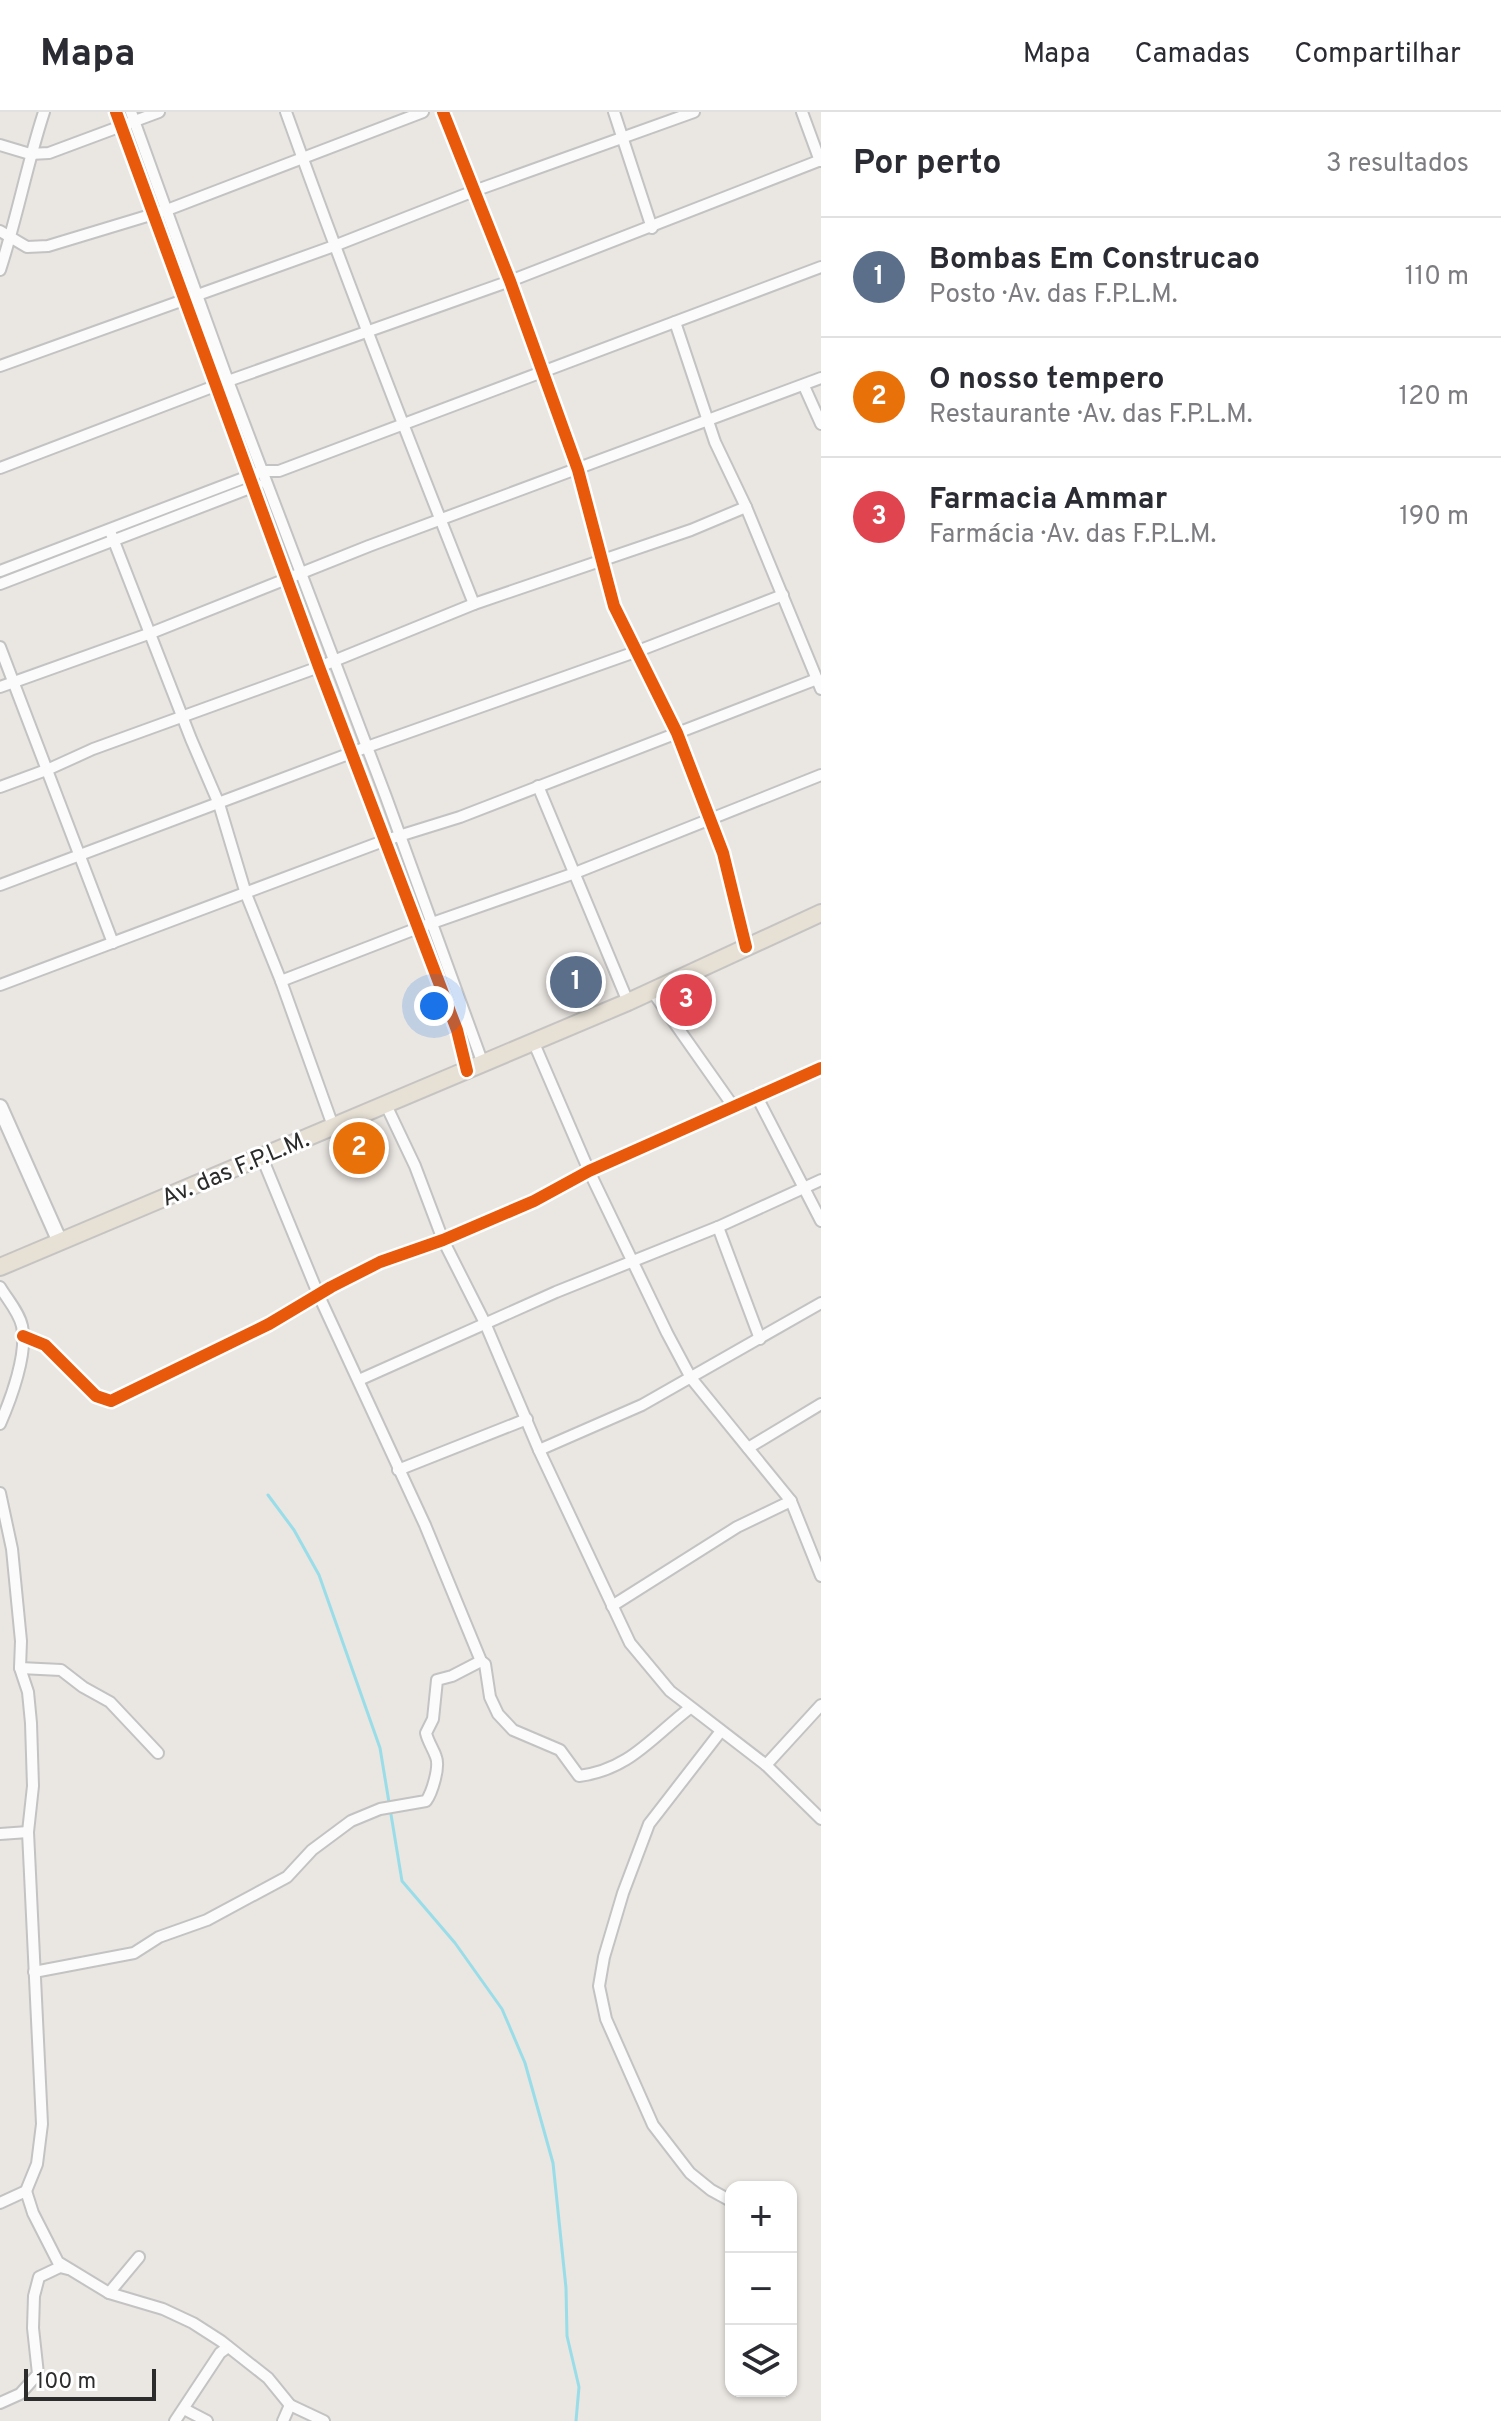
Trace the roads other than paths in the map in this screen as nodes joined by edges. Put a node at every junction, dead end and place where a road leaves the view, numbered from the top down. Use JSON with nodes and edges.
{"nodes":[{"id":1,"x":44,"y":112,"type":"edge"},
{"id":2,"x":116,"y":112,"type":"edge"},
{"id":3,"x":159,"y":112,"type":"edge"},
{"id":4,"x":286,"y":112,"type":"edge"},
{"id":5,"x":423,"y":112,"type":"edge"},
{"id":6,"x":443,"y":112,"type":"edge"},
{"id":7,"x":614,"y":112,"type":"edge"},
{"id":8,"x":694,"y":112,"type":"edge"},
{"id":9,"x":802,"y":112,"type":"edge"},
{"id":10,"x":133,"y":117,"type":"edge"},
{"id":11,"x":122,"y":127,"type":"junction"},
{"id":12,"x":623,"y":136,"type":"junction"},
{"id":13,"x":0,"y":145,"type":"edge"},
{"id":14,"x":30,"y":154,"type":"junction"},
{"id":15,"x":302,"y":158,"type":"junction"},
{"id":16,"x":821,"y":161,"type":"edge"},
{"id":17,"x":474,"y":191,"type":"junction"},
{"id":18,"x":167,"y":210,"type":"junction"},
{"id":19,"x":153,"y":214,"type":"junction"},
{"id":20,"x":652,"y":228,"type":"junction"},
{"id":21,"x":0,"y":231,"type":"edge"},
{"id":22,"x":10,"y":238,"type":"junction"},
{"id":23,"x":334,"y":246,"type":"junction"},
{"id":24,"x":821,"y":267,"type":"edge"},
{"id":25,"x":0,"y":270,"type":"edge"},
{"id":26,"x":510,"y":281,"type":"junction"},
{"id":27,"x":196,"y":294,"type":"junction"},
{"id":28,"x":185,"y":299,"type":"junction"},
{"id":29,"x":675,"y":322,"type":"junction"},
{"id":30,"x":368,"y":332,"type":"junction"},
{"id":31,"x":0,"y":366,"type":"edge"},
{"id":32,"x":541,"y":373,"type":"junction"},
{"id":33,"x":821,"y":378,"type":"edge"},
{"id":34,"x":228,"y":381,"type":"junction"},
{"id":35,"x":216,"y":386,"type":"junction"},
{"id":36,"x":804,"y":386,"type":"junction"},
{"id":37,"x":709,"y":418,"type":"junction"},
{"id":38,"x":405,"y":423,"type":"junction"},
{"id":39,"x":821,"y":424,"type":"edge"},
{"id":40,"x":0,"y":468,"type":"edge"},
{"id":41,"x":578,"y":470,"type":"junction"},
{"id":42,"x":264,"y":476,"type":"junction"},
{"id":43,"x":253,"y":481,"type":"junction"},
{"id":44,"x":746,"y":507,"type":"junction"},
{"id":45,"x":441,"y":520,"type":"junction"},
{"id":46,"x":112,"y":535,"type":"junction"},
{"id":47,"x":603,"y":558,"type":"junction"},
{"id":48,"x":0,"y":571,"type":"edge"},
{"id":49,"x":300,"y":574,"type":"junction"},
{"id":50,"x":288,"y":579,"type":"junction"},
{"id":51,"x":0,"y":584,"type":"edge"},
{"id":52,"x":783,"y":595,"type":"junction"},
{"id":53,"x":474,"y":604,"type":"junction"},
{"id":54,"x":151,"y":633,"type":"junction"},
{"id":55,"x":0,"y":647,"type":"edge"},
{"id":56,"x":638,"y":651,"type":"junction"},
{"id":57,"x":334,"y":661,"type":"junction"},
{"id":58,"x":319,"y":667,"type":"junction"},
{"id":59,"x":14,"y":682,"type":"junction"},
{"id":60,"x":819,"y":684,"type":"edge"},
{"id":61,"x":0,"y":687,"type":"edge"},
{"id":62,"x":183,"y":718,"type":"junction"},
{"id":63,"x":677,"y":733,"type":"junction"},
{"id":64,"x":367,"y":747,"type":"junction"},
{"id":65,"x":353,"y":752,"type":"junction"},
{"id":66,"x":49,"y":769,"type":"junction"},
{"id":67,"x":821,"y":775,"type":"edge"},
{"id":68,"x":538,"y":786,"type":"junction"},
{"id":69,"x":0,"y":787,"type":"edge"},
{"id":70,"x":219,"y":804,"type":"junction"},
{"id":71,"x":710,"y":818,"type":"junction"},
{"id":72,"x":400,"y":835,"type":"junction"},
{"id":73,"x":386,"y":840,"type":"junction"},
{"id":74,"x":80,"y":855,"type":"junction"},
{"id":75,"x":575,"y":873,"type":"junction"},
{"id":76,"x":0,"y":885,"type":"edge"},
{"id":77,"x":246,"y":894,"type":"junction"},
{"id":78,"x":821,"y":913,"type":"edge"},
{"id":79,"x":432,"y":923,"type":"junction"},
{"id":80,"x":418,"y":928,"type":"junction"},
{"id":81,"x":113,"y":943,"type":"junction"},
{"id":82,"x":746,"y":947,"type":"junction"},
{"id":83,"x":281,"y":981,"type":"junction"},
{"id":84,"x":0,"y":985,"type":"edge"},
{"id":85,"x":652,"y":991,"type":"junction"},
{"id":86,"x":628,"y":1002,"type":"junction"},
{"id":87,"x":533,"y":1041,"type":"junction"},
{"id":88,"x":475,"y":1067,"type":"junction"},
{"id":89,"x":821,"y":1068,"type":"edge"},
{"id":90,"x":756,"y":1095,"type":"junction"},
{"id":91,"x":386,"y":1105,"type":"junction"},
{"id":92,"x":733,"y":1106,"type":"junction"},
{"id":93,"x":1,"y":1107,"type":"edge"},
{"id":94,"x":333,"y":1126,"type":"junction"},
{"id":95,"x":261,"y":1155,"type":"junction"},
{"id":96,"x":589,"y":1171,"type":"junction"},
{"id":97,"x":821,"y":1180,"type":"edge"},
{"id":98,"x":806,"y":1189,"type":"junction"},
{"id":99,"x":821,"y":1221,"type":"edge"},
{"id":100,"x":718,"y":1227,"type":"junction"},
{"id":101,"x":443,"y":1240,"type":"junction"},
{"id":102,"x":60,"y":1242,"type":"junction"},
{"id":103,"x":631,"y":1260,"type":"junction"},
{"id":104,"x":0,"y":1267,"type":"edge"},
{"id":105,"x":0,"y":1287,"type":"edge"},
{"id":106,"x":319,"y":1296,"type":"junction"},
{"id":107,"x":821,"y":1303,"type":"edge"},
{"id":108,"x":485,"y":1323,"type":"junction"},
{"id":109,"x":23,"y":1336,"type":"junction"},
{"id":110,"x":760,"y":1339,"type":"junction"},
{"id":111,"x":691,"y":1378,"type":"junction"},
{"id":112,"x":359,"y":1380,"type":"junction"},
{"id":113,"x":821,"y":1404,"type":"edge"},
{"id":114,"x":527,"y":1419,"type":"junction"},
{"id":115,"x":0,"y":1424,"type":"edge"},
{"id":116,"x":748,"y":1448,"type":"junction"},
{"id":117,"x":539,"y":1450,"type":"junction"},
{"id":118,"x":398,"y":1470,"type":"junction"},
{"id":119,"x":0,"y":1493,"type":"edge"},
{"id":120,"x":791,"y":1501,"type":"junction"},
{"id":121,"x":821,"y":1576,"type":"edge"},
{"id":122,"x":612,"y":1606,"type":"junction"},
{"id":123,"x":481,"y":1661,"type":"junction"},
{"id":124,"x":20,"y":1668,"type":"junction"},
{"id":125,"x":821,"y":1705,"type":"edge"},
{"id":126,"x":690,"y":1708,"type":"junction"},
{"id":127,"x":721,"y":1731,"type":"junction"},
{"id":128,"x":158,"y":1753,"type":"dead end"},
{"id":129,"x":766,"y":1765,"type":"junction"},
{"id":130,"x":821,"y":1819,"type":"edge"},
{"id":131,"x":28,"y":1832,"type":"junction"},
{"id":132,"x":0,"y":1834,"type":"edge"},
{"id":133,"x":34,"y":1972,"type":"junction"},
{"id":134,"x":26,"y":2191,"type":"junction"},
{"id":135,"x":725,"y":2198,"type":"edge"},
{"id":136,"x":0,"y":2203,"type":"edge"},
{"id":137,"x":139,"y":2257,"type":"dead end"},
{"id":138,"x":69,"y":2270,"type":"junction"},
{"id":139,"x":109,"y":2293,"type":"junction"},
{"id":140,"x":228,"y":2347,"type":"junction"},
{"id":141,"x":0,"y":2403,"type":"edge"},
{"id":142,"x":290,"y":2405,"type":"junction"},
{"id":143,"x":184,"y":2409,"type":"junction"},
{"id":144,"x":175,"y":2421,"type":"edge"},
{"id":145,"x":207,"y":2421,"type":"edge"},
{"id":146,"x":283,"y":2421,"type":"edge"},
{"id":147,"x":324,"y":2421,"type":"edge"}],
"edges":[{"from":1,"to":14,"type":"street"},
{"from":2,"to":11,"type":"street"},
{"from":3,"to":10,"type":"street"},
{"from":4,"to":15,"type":"street"},
{"from":5,"to":15,"type":"street"},
{"from":6,"to":17,"type":"street"},
{"from":7,"to":12,"type":"street"},
{"from":8,"to":12,"type":"street"},
{"from":9,"to":16,"type":"street"},
{"from":10,"to":11,"type":"street"},
{"from":10,"to":18,"type":"street"},
{"from":11,"to":14,"type":"street"},
{"from":11,"to":19,"type":"street"},
{"from":12,"to":17,"type":"street"},
{"from":12,"to":20,"type":"street"},
{"from":13,"to":14,"type":"street"},
{"from":14,"to":22,"type":"street"},
{"from":15,"to":18,"type":"street"},
{"from":15,"to":23,"type":"street"},
{"from":16,"to":20,"type":"street"},
{"from":17,"to":23,"type":"street"},
{"from":17,"to":26,"type":"street"},
{"from":18,"to":19,"type":"street"},
{"from":18,"to":27,"type":"street"},
{"from":19,"to":22,"type":"street"},
{"from":19,"to":28,"type":"street"},
{"from":20,"to":26,"type":"street"},
{"from":21,"to":22,"type":"street"},
{"from":22,"to":25,"type":"street"},
{"from":23,"to":27,"type":"street"},
{"from":23,"to":30,"type":"street"},
{"from":24,"to":29,"type":"street"},
{"from":26,"to":30,"type":"street"},
{"from":26,"to":32,"type":"street"},
{"from":27,"to":28,"type":"street"},
{"from":27,"to":34,"type":"street"},
{"from":28,"to":31,"type":"street"},
{"from":28,"to":35,"type":"street"},
{"from":29,"to":32,"type":"street"},
{"from":29,"to":37,"type":"street"},
{"from":30,"to":34,"type":"street"},
{"from":30,"to":38,"type":"street"},
{"from":32,"to":38,"type":"street"},
{"from":32,"to":41,"type":"street"},
{"from":33,"to":36,"type":"street"},
{"from":34,"to":35,"type":"street"},
{"from":34,"to":42,"type":"street"},
{"from":35,"to":40,"type":"street"},
{"from":35,"to":43,"type":"street"},
{"from":36,"to":37,"type":"street"},
{"from":36,"to":39,"type":"street"},
{"from":37,"to":41,"type":"street"},
{"from":37,"to":44,"type":"street"},
{"from":38,"to":42,"type":"street"},
{"from":38,"to":45,"type":"street"},
{"from":41,"to":45,"type":"street"},
{"from":41,"to":47,"type":"street"},
{"from":42,"to":43,"type":"street"},
{"from":42,"to":49,"type":"street"},
{"from":43,"to":46,"type":"street"},
{"from":43,"to":50,"type":"street"},
{"from":44,"to":47,"type":"street"},
{"from":44,"to":52,"type":"street"},
{"from":45,"to":49,"type":"street"},
{"from":45,"to":53,"type":"street"},
{"from":46,"to":48,"type":"street"},
{"from":46,"to":51,"type":"street"},
{"from":46,"to":54,"type":"street"},
{"from":47,"to":53,"type":"street"},
{"from":47,"to":56,"type":"street"},
{"from":49,"to":50,"type":"street"},
{"from":49,"to":57,"type":"street"},
{"from":50,"to":54,"type":"street"},
{"from":50,"to":58,"type":"street"},
{"from":52,"to":56,"type":"street"},
{"from":52,"to":60,"type":"street"},
{"from":53,"to":57,"type":"street"},
{"from":54,"to":59,"type":"street"},
{"from":54,"to":62,"type":"street"},
{"from":55,"to":59,"type":"street"},
{"from":56,"to":63,"type":"street"},
{"from":56,"to":64,"type":"street"},
{"from":57,"to":58,"type":"street"},
{"from":57,"to":64,"type":"street"},
{"from":58,"to":62,"type":"street"},
{"from":58,"to":65,"type":"street"},
{"from":59,"to":61,"type":"street"},
{"from":59,"to":66,"type":"street"},
{"from":60,"to":63,"type":"street"},
{"from":62,"to":66,"type":"street"},
{"from":62,"to":70,"type":"street"},
{"from":63,"to":68,"type":"street"},
{"from":63,"to":71,"type":"street"},
{"from":64,"to":65,"type":"street"},
{"from":64,"to":72,"type":"street"},
{"from":65,"to":70,"type":"street"},
{"from":65,"to":73,"type":"street"},
{"from":66,"to":69,"type":"street"},
{"from":66,"to":74,"type":"street"},
{"from":67,"to":71,"type":"street"},
{"from":68,"to":72,"type":"street"},
{"from":68,"to":75,"type":"street"},
{"from":70,"to":74,"type":"street"},
{"from":70,"to":77,"type":"street"},
{"from":71,"to":75,"type":"street"},
{"from":71,"to":82,"type":"street"},
{"from":72,"to":73,"type":"street"},
{"from":72,"to":79,"type":"street"},
{"from":73,"to":77,"type":"street"},
{"from":73,"to":80,"type":"street"},
{"from":74,"to":76,"type":"street"},
{"from":74,"to":81,"type":"street"},
{"from":75,"to":79,"type":"street"},
{"from":75,"to":86,"type":"street"},
{"from":77,"to":81,"type":"street"},
{"from":77,"to":83,"type":"street"},
{"from":78,"to":82,"type":"main road","name":"Av. das F.P.L.M."},
{"from":79,"to":80,"type":"street"},
{"from":79,"to":88,"type":"street"},
{"from":80,"to":83,"type":"street"},
{"from":80,"to":88,"type":"street"},
{"from":81,"to":84,"type":"street"},
{"from":82,"to":85,"type":"main road","name":"Av. das F.P.L.M."},
{"from":83,"to":94,"type":"street"},
{"from":85,"to":86,"type":"main road","name":"Av. das F.P.L.M."},
{"from":85,"to":92,"type":"street"},
{"from":86,"to":87,"type":"main road","name":"Av. das F.P.L.M."},
{"from":87,"to":88,"type":"main road","name":"Av. das F.P.L.M."},
{"from":87,"to":96,"type":"street"},
{"from":88,"to":91,"type":"main road","name":"Av. das F.P.L.M."},
{"from":89,"to":90,"type":"street"},
{"from":90,"to":92,"type":"street"},
{"from":90,"to":98,"type":"street"},
{"from":91,"to":94,"type":"main road","name":"Av. das F.P.L.M."},
{"from":91,"to":101,"type":"street"},
{"from":92,"to":96,"type":"street"},
{"from":93,"to":102,"type":"street"},
{"from":94,"to":95,"type":"main road","name":"Av. das F.P.L.M."},
{"from":95,"to":102,"type":"main road","name":"Av. das F.P.L.M."},
{"from":95,"to":106,"type":"street"},
{"from":96,"to":101,"type":"street"},
{"from":96,"to":103,"type":"street"},
{"from":97,"to":98,"type":"street"},
{"from":98,"to":99,"type":"street"},
{"from":98,"to":100,"type":"street"},
{"from":100,"to":103,"type":"street"},
{"from":100,"to":110,"type":"street"},
{"from":101,"to":106,"type":"street"},
{"from":101,"to":108,"type":"street"},
{"from":102,"to":104,"type":"main road","name":"Av. das F.P.L.M."},
{"from":103,"to":108,"type":"street"},
{"from":103,"to":111,"type":"street"},
{"from":105,"to":109,"type":"street"},
{"from":106,"to":109,"type":"street"},
{"from":106,"to":112,"type":"street"},
{"from":107,"to":110,"type":"street"},
{"from":108,"to":112,"type":"street"},
{"from":108,"to":114,"type":"street"},
{"from":109,"to":115,"type":"street"},
{"from":110,"to":111,"type":"street"},
{"from":111,"to":116,"type":"street"},
{"from":111,"to":117,"type":"street"},
{"from":112,"to":118,"type":"street"},
{"from":113,"to":116,"type":"street"},
{"from":114,"to":117,"type":"street"},
{"from":114,"to":118,"type":"street"},
{"from":116,"to":120,"type":"street"},
{"from":117,"to":122,"type":"street"},
{"from":118,"to":123,"type":"street"},
{"from":119,"to":124,"type":"street"},
{"from":120,"to":121,"type":"street"},
{"from":120,"to":122,"type":"street"},
{"from":122,"to":126,"type":"street"},
{"from":123,"to":126,"type":"street"},
{"from":123,"to":133,"type":"street"},
{"from":124,"to":128,"type":"street"},
{"from":124,"to":131,"type":"street"},
{"from":125,"to":129,"type":"street"},
{"from":126,"to":127,"type":"street"},
{"from":127,"to":129,"type":"street"},
{"from":127,"to":135,"type":"street"},
{"from":129,"to":130,"type":"street"},
{"from":131,"to":132,"type":"street"},
{"from":131,"to":133,"type":"street"},
{"from":133,"to":134,"type":"street"},
{"from":134,"to":136,"type":"street"},
{"from":134,"to":138,"type":"street"},
{"from":137,"to":139,"type":"street"},
{"from":138,"to":139,"type":"street"},
{"from":138,"to":141,"type":"street"},
{"from":139,"to":140,"type":"street"},
{"from":140,"to":142,"type":"street"},
{"from":140,"to":143,"type":"street"},
{"from":142,"to":146,"type":"street"},
{"from":142,"to":147,"type":"street"},
{"from":143,"to":144,"type":"street"},
{"from":143,"to":145,"type":"street"}]}
